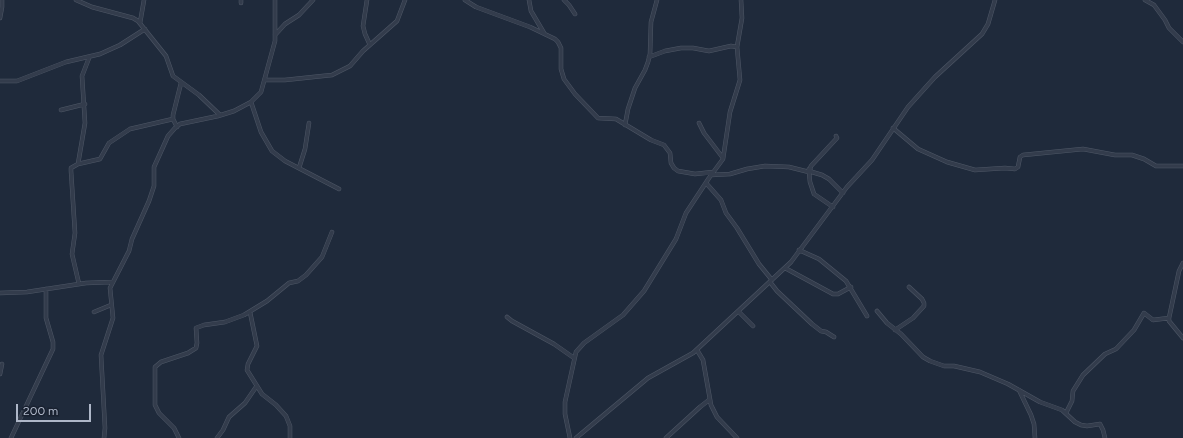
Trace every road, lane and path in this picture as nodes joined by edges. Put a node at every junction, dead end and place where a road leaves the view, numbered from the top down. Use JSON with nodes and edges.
{"nodes":[{"id":1,"x":2,"y":0,"type":"edge"},
{"id":2,"x":76,"y":0,"type":"edge"},
{"id":3,"x":144,"y":0,"type":"edge"},
{"id":4,"x":275,"y":0,"type":"edge"},
{"id":5,"x":313,"y":0,"type":"edge"},
{"id":6,"x":366,"y":0,"type":"edge"},
{"id":7,"x":405,"y":0,"type":"edge"},
{"id":8,"x":465,"y":0,"type":"edge"},
{"id":9,"x":529,"y":0,"type":"edge"},
{"id":10,"x":564,"y":0,"type":"edge"},
{"id":11,"x":657,"y":0,"type":"edge"},
{"id":12,"x":741,"y":0,"type":"edge"},
{"id":13,"x":995,"y":0,"type":"edge"},
{"id":14,"x":1146,"y":0,"type":"edge"},
{"id":15,"x":575,"y":14,"type":"dead end"},
{"id":16,"x":0,"y":18,"type":"edge"},
{"id":17,"x":140,"y":23,"type":"junction"},
{"id":18,"x":145,"y":29,"type":"junction"},
{"id":19,"x":545,"y":34,"type":"junction"},
{"id":20,"x":275,"y":36,"type":"junction"},
{"id":21,"x":1183,"y":42,"type":"edge"},
{"id":22,"x":370,"y":45,"type":"junction"},
{"id":23,"x":737,"y":47,"type":"junction"},
{"id":24,"x":649,"y":57,"type":"junction"},
{"id":25,"x":89,"y":58,"type":"junction"},
{"id":26,"x":265,"y":80,"type":"junction"},
{"id":27,"x":0,"y":81,"type":"edge"},
{"id":28,"x":181,"y":83,"type":"junction"},
{"id":29,"x":252,"y":102,"type":"junction"},
{"id":30,"x":85,"y":104,"type":"junction"},
{"id":31,"x":61,"y":110,"type":"dead end"},
{"id":32,"x":220,"y":115,"type":"junction"},
{"id":33,"x":173,"y":119,"type":"junction"},
{"id":34,"x":309,"y":123,"type":"dead end"},
{"id":35,"x":699,"y":123,"type":"dead end"},
{"id":36,"x":625,"y":125,"type":"junction"},
{"id":37,"x":177,"y":127,"type":"junction"},
{"id":38,"x":893,"y":128,"type":"junction"},
{"id":39,"x":836,"y":136,"type":"dead end"},
{"id":40,"x":723,"y":158,"type":"junction"},
{"id":41,"x":78,"y":164,"type":"junction"},
{"id":42,"x":1183,"y":166,"type":"edge"},
{"id":43,"x":299,"y":168,"type":"junction"},
{"id":44,"x":809,"y":170,"type":"junction"},
{"id":45,"x":712,"y":174,"type":"junction"},
{"id":46,"x":706,"y":183,"type":"junction"},
{"id":47,"x":339,"y":189,"type":"dead end"},
{"id":48,"x":843,"y":193,"type":"junction"},
{"id":49,"x":833,"y":207,"type":"junction"},
{"id":50,"x":332,"y":232,"type":"dead end"},
{"id":51,"x":800,"y":250,"type":"junction"},
{"id":52,"x":1183,"y":263,"type":"edge"},
{"id":53,"x":784,"y":268,"type":"junction"},
{"id":54,"x":771,"y":281,"type":"junction"},
{"id":55,"x":112,"y":282,"type":"junction"},
{"id":56,"x":79,"y":284,"type":"junction"},
{"id":57,"x":909,"y":286,"type":"dead end"},
{"id":58,"x":851,"y":287,"type":"junction"},
{"id":59,"x":46,"y":289,"type":"junction"},
{"id":60,"x":0,"y":293,"type":"edge"},
{"id":61,"x":111,"y":305,"type":"junction"},
{"id":62,"x":738,"y":311,"type":"junction"},
{"id":63,"x":877,"y":311,"type":"dead end"},
{"id":64,"x":94,"y":312,"type":"dead end"},
{"id":65,"x":250,"y":312,"type":"junction"},
{"id":66,"x":867,"y":316,"type":"dead end"},
{"id":67,"x":507,"y":317,"type":"dead end"},
{"id":68,"x":1168,"y":318,"type":"junction"},
{"id":69,"x":753,"y":326,"type":"dead end"},
{"id":70,"x":895,"y":330,"type":"junction"},
{"id":71,"x":834,"y":337,"type":"dead end"},
{"id":72,"x":1183,"y":338,"type":"edge"},
{"id":73,"x":697,"y":350,"type":"junction"},
{"id":74,"x":574,"y":358,"type":"junction"},
{"id":75,"x":2,"y":364,"type":"dead end"},
{"id":76,"x":0,"y":374,"type":"edge"},
{"id":77,"x":256,"y":387,"type":"junction"},
{"id":78,"x":1019,"y":389,"type":"junction"},
{"id":79,"x":710,"y":400,"type":"junction"},
{"id":80,"x":1066,"y":413,"type":"junction"},
{"id":81,"x":11,"y":438,"type":"edge"},
{"id":82,"x":104,"y":438,"type":"edge"},
{"id":83,"x":179,"y":438,"type":"edge"},
{"id":84,"x":217,"y":438,"type":"edge"},
{"id":85,"x":290,"y":438,"type":"edge"},
{"id":86,"x":570,"y":438,"type":"edge"},
{"id":87,"x":576,"y":438,"type":"edge"},
{"id":88,"x":666,"y":438,"type":"edge"},
{"id":89,"x":737,"y":438,"type":"edge"},
{"id":90,"x":1035,"y":438,"type":"edge"},
{"id":91,"x":1105,"y":438,"type":"edge"}],
"edges":[{"from":1,"to":16,"type":"street"},
{"from":2,"to":17,"type":"street"},
{"from":3,"to":17,"type":"street"},
{"from":4,"to":20,"type":"street"},
{"from":5,"to":20,"type":"street"},
{"from":6,"to":22,"type":"street"},
{"from":7,"to":22,"type":"street"},
{"from":8,"to":19,"type":"street"},
{"from":9,"to":19,"type":"street"},
{"from":10,"to":15,"type":"street"},
{"from":11,"to":24,"type":"street"},
{"from":12,"to":23,"type":"street"},
{"from":13,"to":38,"type":"street"},
{"from":14,"to":21,"type":"street"},
{"from":17,"to":18,"type":"street"},
{"from":18,"to":25,"type":"street"},
{"from":18,"to":28,"type":"street"},
{"from":19,"to":36,"type":"street"},
{"from":20,"to":26,"type":"street"},
{"from":22,"to":26,"type":"street"},
{"from":23,"to":24,"type":"street"},
{"from":23,"to":40,"type":"street"},
{"from":24,"to":36,"type":"street"},
{"from":25,"to":27,"type":"street"},
{"from":25,"to":30,"type":"street"},
{"from":26,"to":29,"type":"street"},
{"from":28,"to":32,"type":"street"},
{"from":28,"to":33,"type":"street"},
{"from":29,"to":32,"type":"street"},
{"from":29,"to":43,"type":"street"},
{"from":30,"to":31,"type":"street"},
{"from":30,"to":41,"type":"street"},
{"from":32,"to":37,"type":"street"},
{"from":33,"to":37,"type":"street"},
{"from":33,"to":41,"type":"street"},
{"from":34,"to":43,"type":"street"},
{"from":35,"to":40,"type":"street"},
{"from":36,"to":45,"type":"street"},
{"from":37,"to":55,"type":"street"},
{"from":38,"to":42,"type":"street"},
{"from":38,"to":48,"type":"street"},
{"from":39,"to":44,"type":"street"},
{"from":40,"to":45,"type":"street"},
{"from":41,"to":56,"type":"street"},
{"from":43,"to":47,"type":"street"},
{"from":44,"to":45,"type":"street"},
{"from":44,"to":48,"type":"street"},
{"from":44,"to":49,"type":"street"},
{"from":45,"to":46,"type":"street"},
{"from":46,"to":54,"type":"street"},
{"from":46,"to":74,"type":"street"},
{"from":48,"to":49,"type":"street"},
{"from":49,"to":51,"type":"street"},
{"from":50,"to":65,"type":"street"},
{"from":51,"to":53,"type":"street"},
{"from":51,"to":58,"type":"street"},
{"from":52,"to":68,"type":"street"},
{"from":53,"to":54,"type":"street"},
{"from":53,"to":58,"type":"street"},
{"from":54,"to":62,"type":"street"},
{"from":54,"to":71,"type":"street"},
{"from":55,"to":56,"type":"street"},
{"from":55,"to":61,"type":"street"},
{"from":56,"to":59,"type":"street"},
{"from":57,"to":70,"type":"street"},
{"from":58,"to":66,"type":"street"},
{"from":59,"to":60,"type":"street"},
{"from":59,"to":81,"type":"street"},
{"from":61,"to":64,"type":"street"},
{"from":61,"to":82,"type":"street"},
{"from":62,"to":69,"type":"street"},
{"from":62,"to":73,"type":"street"},
{"from":63,"to":70,"type":"street"},
{"from":65,"to":77,"type":"street"},
{"from":65,"to":83,"type":"street"},
{"from":67,"to":74,"type":"street"},
{"from":68,"to":72,"type":"street"},
{"from":68,"to":80,"type":"street"},
{"from":70,"to":78,"type":"street"},
{"from":73,"to":79,"type":"street"},
{"from":73,"to":87,"type":"street"},
{"from":74,"to":86,"type":"street"},
{"from":75,"to":76,"type":"street"},
{"from":77,"to":84,"type":"street"},
{"from":77,"to":85,"type":"street"},
{"from":78,"to":80,"type":"street"},
{"from":78,"to":90,"type":"street"},
{"from":79,"to":88,"type":"street"},
{"from":79,"to":89,"type":"street"},
{"from":80,"to":91,"type":"street"}]}
